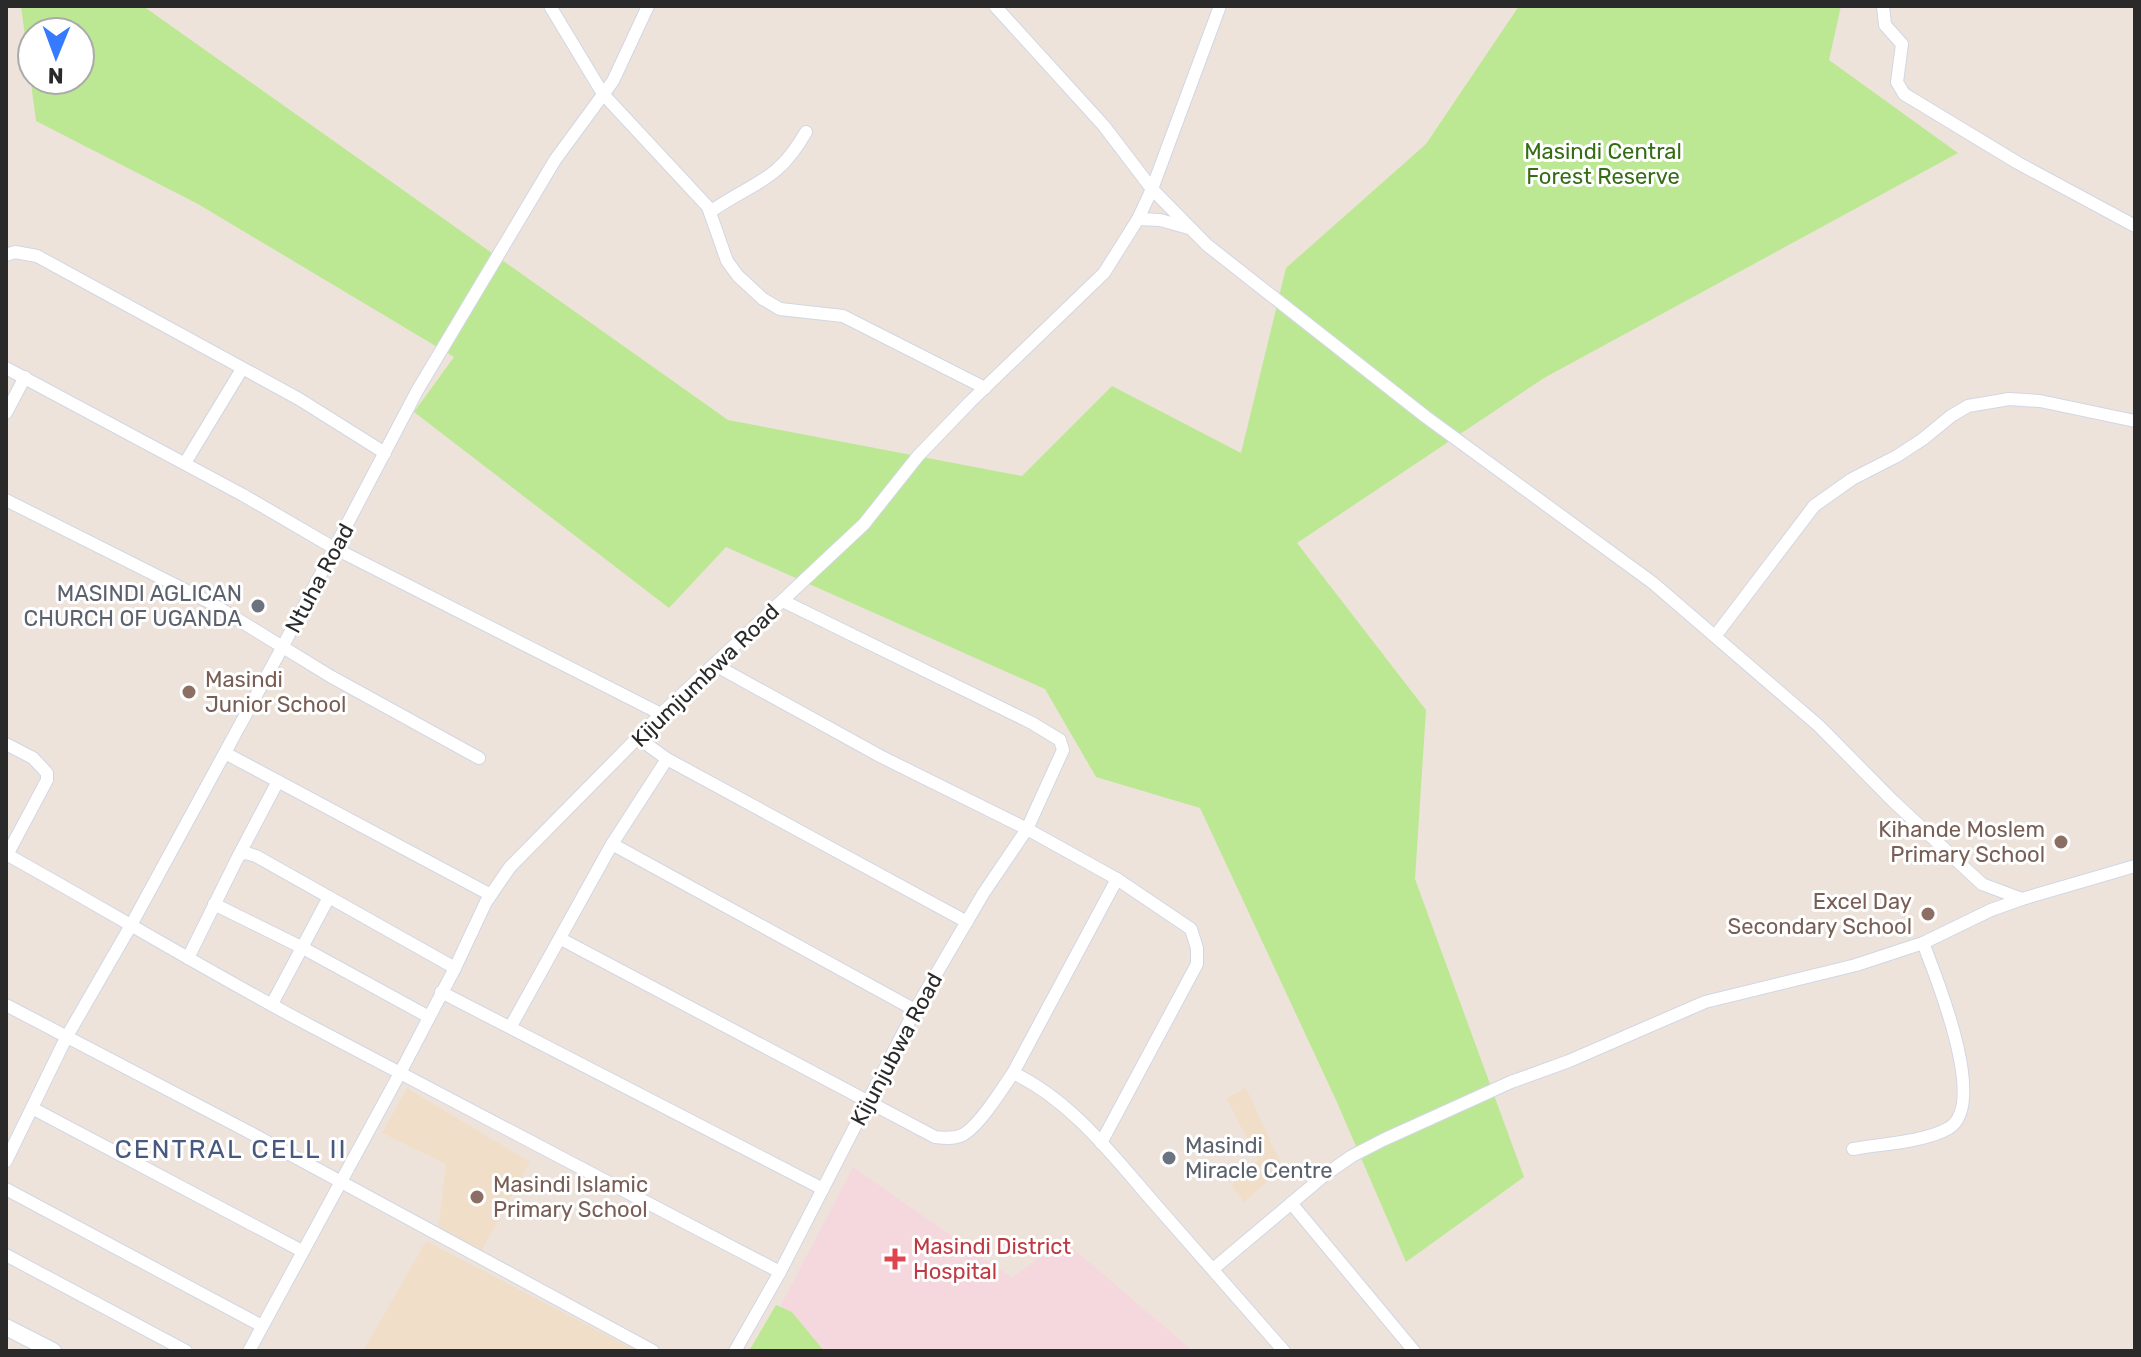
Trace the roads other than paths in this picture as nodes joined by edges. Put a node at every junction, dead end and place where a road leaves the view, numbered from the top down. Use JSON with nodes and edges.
{"nodes":[{"id":1,"x":550,"y":6,"type":"edge"},
{"id":2,"x":648,"y":6,"type":"edge"},
{"id":3,"x":995,"y":6,"type":"edge"},
{"id":4,"x":1220,"y":6,"type":"edge"},
{"id":5,"x":1883,"y":6,"type":"edge"},
{"id":6,"x":603,"y":94,"type":"junction"},
{"id":7,"x":806,"y":132,"type":"dead end"},
{"id":8,"x":1152,"y":189,"type":"junction"},
{"id":9,"x":710,"y":212,"type":"junction"},
{"id":10,"x":1138,"y":219,"type":"junction"},
{"id":11,"x":2135,"y":226,"type":"edge"},
{"id":12,"x":1189,"y":228,"type":"junction"},
{"id":13,"x":6,"y":255,"type":"edge"},
{"id":14,"x":6,"y":368,"type":"edge"},
{"id":15,"x":242,"y":369,"type":"junction"},
{"id":16,"x":25,"y":377,"type":"junction"},
{"id":17,"x":985,"y":388,"type":"junction"},
{"id":18,"x":6,"y":413,"type":"edge"},
{"id":19,"x":2135,"y":421,"type":"edge"},
{"id":20,"x":385,"y":453,"type":"junction"},
{"id":21,"x":185,"y":463,"type":"junction"},
{"id":22,"x":6,"y":500,"type":"edge"},
{"id":23,"x":334,"y":548,"type":"junction"},
{"id":24,"x":783,"y":601,"type":"junction"},
{"id":25,"x":1716,"y":635,"type":"junction"},
{"id":26,"x":283,"y":646,"type":"junction"},
{"id":27,"x":715,"y":665,"type":"junction"},
{"id":28,"x":661,"y":714,"type":"junction"},
{"id":29,"x":638,"y":738,"type":"junction"},
{"id":30,"x":6,"y":744,"type":"edge"},
{"id":31,"x":225,"y":753,"type":"junction"},
{"id":32,"x":479,"y":758,"type":"dead end"},
{"id":33,"x":667,"y":759,"type":"junction"},
{"id":34,"x":278,"y":781,"type":"junction"},
{"id":35,"x":1027,"y":829,"type":"junction"},
{"id":36,"x":612,"y":844,"type":"junction"},
{"id":37,"x":6,"y":855,"type":"edge"},
{"id":38,"x":239,"y":855,"type":"junction"},
{"id":39,"x":2135,"y":866,"type":"edge"},
{"id":40,"x":1117,"y":879,"type":"junction"},
{"id":41,"x":1982,"y":884,"type":"junction"},
{"id":42,"x":491,"y":895,"type":"junction"},
{"id":43,"x":329,"y":897,"type":"junction"},
{"id":44,"x":2022,"y":899,"type":"junction"},
{"id":45,"x":214,"y":904,"type":"junction"},
{"id":46,"x":1991,"y":910,"type":"junction"},
{"id":47,"x":967,"y":922,"type":"junction"},
{"id":48,"x":130,"y":927,"type":"junction"},
{"id":49,"x":561,"y":939,"type":"junction"},
{"id":50,"x":1923,"y":943,"type":"junction"},
{"id":51,"x":303,"y":948,"type":"junction"},
{"id":52,"x":188,"y":958,"type":"junction"},
{"id":53,"x":455,"y":968,"type":"junction"},
{"id":54,"x":441,"y":992,"type":"junction"},
{"id":55,"x":272,"y":1004,"type":"junction"},
{"id":56,"x":6,"y":1005,"type":"edge"},
{"id":57,"x":915,"y":1010,"type":"junction"},
{"id":58,"x":429,"y":1017,"type":"junction"},
{"id":59,"x":511,"y":1026,"type":"junction"},
{"id":60,"x":66,"y":1038,"type":"junction"},
{"id":61,"x":400,"y":1073,"type":"junction"},
{"id":62,"x":1013,"y":1073,"type":"junction"},
{"id":63,"x":867,"y":1101,"type":"junction"},
{"id":64,"x":32,"y":1108,"type":"junction"},
{"id":65,"x":1101,"y":1143,"type":"junction"},
{"id":66,"x":1853,"y":1149,"type":"dead end"},
{"id":67,"x":6,"y":1161,"type":"edge"},
{"id":68,"x":341,"y":1182,"type":"junction"},
{"id":69,"x":6,"y":1189,"type":"edge"},
{"id":70,"x":823,"y":1189,"type":"junction"},
{"id":71,"x":1291,"y":1203,"type":"junction"},
{"id":72,"x":302,"y":1251,"type":"junction"},
{"id":73,"x":6,"y":1255,"type":"edge"},
{"id":74,"x":1213,"y":1269,"type":"junction"},
{"id":75,"x":780,"y":1272,"type":"junction"},
{"id":76,"x":262,"y":1326,"type":"junction"},
{"id":77,"x":6,"y":1327,"type":"edge"},
{"id":78,"x":53,"y":1351,"type":"edge"},
{"id":79,"x":186,"y":1351,"type":"edge"},
{"id":80,"x":249,"y":1351,"type":"edge"},
{"id":81,"x":653,"y":1351,"type":"edge"},
{"id":82,"x":735,"y":1351,"type":"edge"},
{"id":83,"x":1284,"y":1351,"type":"edge"},
{"id":84,"x":1414,"y":1351,"type":"edge"}],
"edges":[{"from":1,"to":6,"type":"street"},
{"from":2,"to":6,"type":"street","name":"Ntuha Road"},
{"from":3,"to":8,"type":"street"},
{"from":4,"to":8,"type":"street","name":"Kijumjumbwa Road"},
{"from":5,"to":11,"type":"street"},
{"from":6,"to":9,"type":"street"},
{"from":6,"to":20,"type":"street","name":"Ntuha Road"},
{"from":7,"to":9,"type":"street"},
{"from":8,"to":10,"type":"street","name":"Kijumjumbwa Road"},
{"from":8,"to":12,"type":"street"},
{"from":9,"to":17,"type":"street"},
{"from":10,"to":12,"type":"street"},
{"from":10,"to":17,"type":"street","name":"Kijumjumbwa Road"},
{"from":12,"to":25,"type":"street"},
{"from":13,"to":15,"type":"street"},
{"from":14,"to":16,"type":"street"},
{"from":15,"to":20,"type":"street"},
{"from":15,"to":21,"type":"street"},
{"from":16,"to":18,"type":"street"},
{"from":16,"to":21,"type":"street"},
{"from":17,"to":24,"type":"street","name":"Kijumjumbwa Road"},
{"from":19,"to":25,"type":"street"},
{"from":20,"to":23,"type":"street","name":"Ntuha Road"},
{"from":21,"to":23,"type":"street"},
{"from":22,"to":26,"type":"street"},
{"from":23,"to":26,"type":"street","name":"Ntuha Road"},
{"from":23,"to":28,"type":"street"},
{"from":24,"to":27,"type":"street","name":"Kijumjumbwa Road"},
{"from":24,"to":35,"type":"street","name":"Kijunjubwa Road"},
{"from":25,"to":41,"type":"street"},
{"from":26,"to":31,"type":"street","name":"Ntuha Road"},
{"from":26,"to":32,"type":"street"},
{"from":27,"to":28,"type":"street","name":"Kijumjumbwa Road"},
{"from":27,"to":35,"type":"street"},
{"from":28,"to":29,"type":"street","name":"Kijumjumbwa Road"},
{"from":29,"to":33,"type":"street"},
{"from":29,"to":42,"type":"street","name":"Kijumjumbwa Road"},
{"from":30,"to":37,"type":"street"},
{"from":31,"to":34,"type":"street"},
{"from":31,"to":48,"type":"street","name":"Ntuha Road"},
{"from":33,"to":36,"type":"street"},
{"from":33,"to":47,"type":"street"},
{"from":34,"to":38,"type":"street"},
{"from":34,"to":42,"type":"street"},
{"from":35,"to":40,"type":"street"},
{"from":35,"to":47,"type":"street","name":"Kijunjubwa Road"},
{"from":36,"to":49,"type":"street"},
{"from":36,"to":57,"type":"street"},
{"from":37,"to":48,"type":"street"},
{"from":38,"to":43,"type":"street"},
{"from":38,"to":45,"type":"street"},
{"from":39,"to":44,"type":"street"},
{"from":40,"to":62,"type":"street"},
{"from":40,"to":65,"type":"street"},
{"from":41,"to":44,"type":"street"},
{"from":41,"to":46,"type":"street"},
{"from":42,"to":53,"type":"street","name":"Kijumjumbwa Road"},
{"from":43,"to":51,"type":"street"},
{"from":43,"to":53,"type":"street"},
{"from":44,"to":46,"type":"street"},
{"from":45,"to":51,"type":"street"},
{"from":45,"to":52,"type":"street"},
{"from":46,"to":50,"type":"street"},
{"from":47,"to":57,"type":"street","name":"Kijunjubwa Road"},
{"from":48,"to":52,"type":"street"},
{"from":48,"to":60,"type":"street","name":"Ntuha Road"},
{"from":49,"to":59,"type":"street"},
{"from":49,"to":63,"type":"street"},
{"from":50,"to":66,"type":"street"},
{"from":50,"to":71,"type":"street"},
{"from":51,"to":55,"type":"street"},
{"from":51,"to":58,"type":"street"},
{"from":52,"to":55,"type":"street"},
{"from":53,"to":54,"type":"street","name":"Kijumjumbwa Road"},
{"from":54,"to":58,"type":"street","name":"Kijumjumbwa Road"},
{"from":54,"to":59,"type":"street"},
{"from":55,"to":61,"type":"street"},
{"from":56,"to":60,"type":"street"},
{"from":57,"to":63,"type":"street","name":"Kijunjubwa Road"},
{"from":58,"to":61,"type":"street","name":"Kijumjumbwa Road"},
{"from":59,"to":70,"type":"street"},
{"from":60,"to":64,"type":"street","name":"Ntuha Road"},
{"from":60,"to":68,"type":"street"},
{"from":61,"to":68,"type":"street","name":"Kijumjumbwa Road"},
{"from":61,"to":75,"type":"street"},
{"from":62,"to":63,"type":"street"},
{"from":62,"to":65,"type":"street"},
{"from":63,"to":70,"type":"street","name":"Kijunjubwa Road"},
{"from":64,"to":67,"type":"street","name":"Ntuha Road"},
{"from":64,"to":72,"type":"street"},
{"from":65,"to":74,"type":"street"},
{"from":68,"to":72,"type":"street","name":"Kijumjumbwa Road"},
{"from":68,"to":81,"type":"street"},
{"from":69,"to":76,"type":"street"},
{"from":70,"to":75,"type":"street","name":"Kijunjubwa Road"},
{"from":71,"to":74,"type":"street"},
{"from":71,"to":84,"type":"street"},
{"from":72,"to":76,"type":"street","name":"Kijumjumbwa Road"},
{"from":73,"to":79,"type":"street"},
{"from":74,"to":83,"type":"street"},
{"from":75,"to":82,"type":"street","name":"Kijunjubwa Road"},
{"from":76,"to":80,"type":"street","name":"Kijumjumbwa Road"},
{"from":77,"to":78,"type":"main road"}]}
